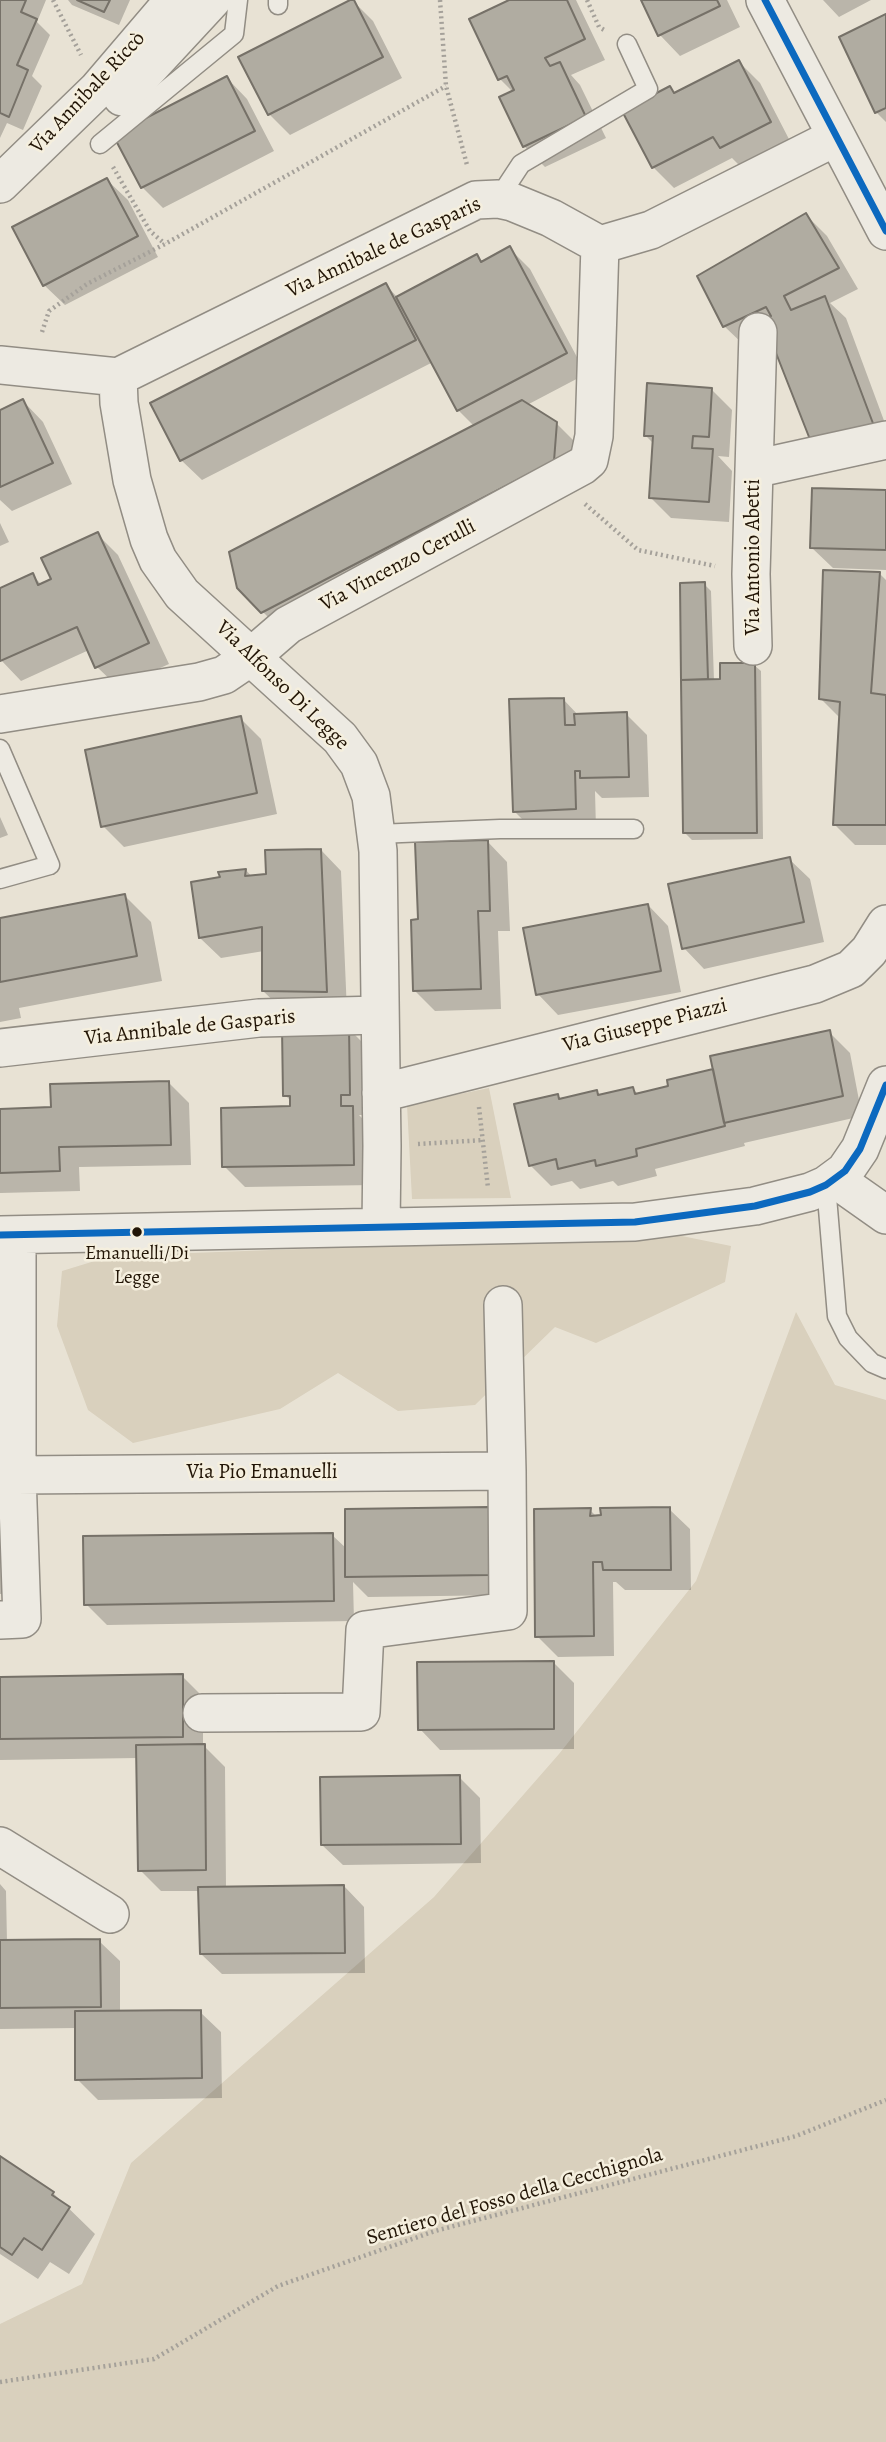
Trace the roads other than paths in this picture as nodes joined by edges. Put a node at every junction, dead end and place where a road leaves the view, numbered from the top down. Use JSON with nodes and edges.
{"nodes":[{"id":1,"x":174,"y":0,"type":"edge"},
{"id":2,"x":212,"y":0,"type":"edge"},
{"id":3,"x":238,"y":0,"type":"edge"},
{"id":4,"x":765,"y":0,"type":"edge"},
{"id":5,"x":627,"y":44,"type":"road end"},
{"id":6,"x":836,"y":137,"type":"junction"},
{"id":7,"x":84,"y":147,"type":"joint"},
{"id":8,"x":0,"y":184,"type":"edge"},
{"id":9,"x":487,"y":199,"type":"junction"},
{"id":10,"x":886,"y":231,"type":"edge"},
{"id":11,"x":600,"y":246,"type":"junction"},
{"id":12,"x":758,"y":332,"type":"dead end"},
{"id":13,"x":15,"y":366,"type":"edge"},
{"id":14,"x":118,"y":377,"type":"junction"},
{"id":15,"x":886,"y":440,"type":"edge"},
{"id":16,"x":754,"y":469,"type":"junction"},
{"id":17,"x":753,"y":646,"type":"dead end"},
{"id":18,"x":252,"y":656,"type":"junction"},
{"id":19,"x":0,"y":714,"type":"edge"},
{"id":20,"x":0,"y":749,"type":"edge"},
{"id":21,"x":634,"y":829,"type":"dead end"},
{"id":22,"x":377,"y":834,"type":"junction"},
{"id":23,"x":0,"y":879,"type":"edge"},
{"id":24,"x":886,"y":924,"type":"edge"},
{"id":25,"x":380,"y":1015,"type":"junction"},
{"id":26,"x":0,"y":1048,"type":"edge"},
{"id":27,"x":886,"y":1085,"type":"edge"},
{"id":28,"x":381,"y":1093,"type":"junction"},
{"id":29,"x":830,"y":1182,"type":"junction"},
{"id":30,"x":886,"y":1215,"type":"edge"},
{"id":31,"x":381,"y":1227,"type":"junction"},
{"id":32,"x":8,"y":1235,"type":"edge"},
{"id":33,"x":503,"y":1305,"type":"dead end"},
{"id":34,"x":886,"y":1369,"type":"edge"},
{"id":35,"x":507,"y":1471,"type":"junction"},
{"id":36,"x":18,"y":1475,"type":"junction"},
{"id":37,"x":0,"y":1620,"type":"edge"},
{"id":38,"x":202,"y":1713,"type":"dead end"},
{"id":39,"x":0,"y":1846,"type":"edge"},
{"id":40,"x":110,"y":1914,"type":"dead end"}],
"edges":[{"from":1,"to":8,"type":"street","name":"Via Annibale Riccò"},
{"from":2,"to":7,"type":"street"},
{"from":3,"to":7,"type":"lane"},
{"from":4,"to":6,"type":"street"},
{"from":5,"to":9,"type":"lane"},
{"from":6,"to":10,"type":"street"},
{"from":6,"to":11,"type":"street"},
{"from":9,"to":11,"type":"street","name":"Via Annibale de Gasparis"},
{"from":9,"to":14,"type":"street","name":"Via Annibale de Gasparis"},
{"from":11,"to":18,"type":"street","name":"Via Vincenzo Cerulli"},
{"from":12,"to":16,"type":"street","name":"Via Antonio Abetti"},
{"from":13,"to":14,"type":"street"},
{"from":14,"to":18,"type":"street","name":"Via Alfonso Di Legge"},
{"from":15,"to":16,"type":"street","name":"Via Antonio Abetti"},
{"from":16,"to":17,"type":"street","name":"Via Antonio Abetti"},
{"from":18,"to":19,"type":"street","name":"Via Vincenzo Cerulli"},
{"from":18,"to":22,"type":"street","name":"Via Alfonso Di Legge"},
{"from":20,"to":23,"type":"lane"},
{"from":21,"to":22,"type":"lane"},
{"from":22,"to":25,"type":"street","name":"Via Alfonso Di Legge"},
{"from":24,"to":28,"type":"street","name":"Via Giuseppe Piazzi"},
{"from":25,"to":26,"type":"street","name":"Via Annibale de Gasparis"},
{"from":25,"to":28,"type":"street","name":"Via Alfonso Di Legge"},
{"from":27,"to":29,"type":"street"},
{"from":28,"to":31,"type":"street","name":"Via Alfonso Di Legge"},
{"from":29,"to":30,"type":"street"},
{"from":29,"to":31,"type":"street"},
{"from":29,"to":34,"type":"lane"},
{"from":31,"to":32,"type":"street"},
{"from":32,"to":36,"type":"street"},
{"from":33,"to":35,"type":"street"},
{"from":35,"to":36,"type":"street","name":"Via Pio Emanuelli"},
{"from":35,"to":38,"type":"street"},
{"from":36,"to":37,"type":"street"},
{"from":39,"to":40,"type":"street"}]}
